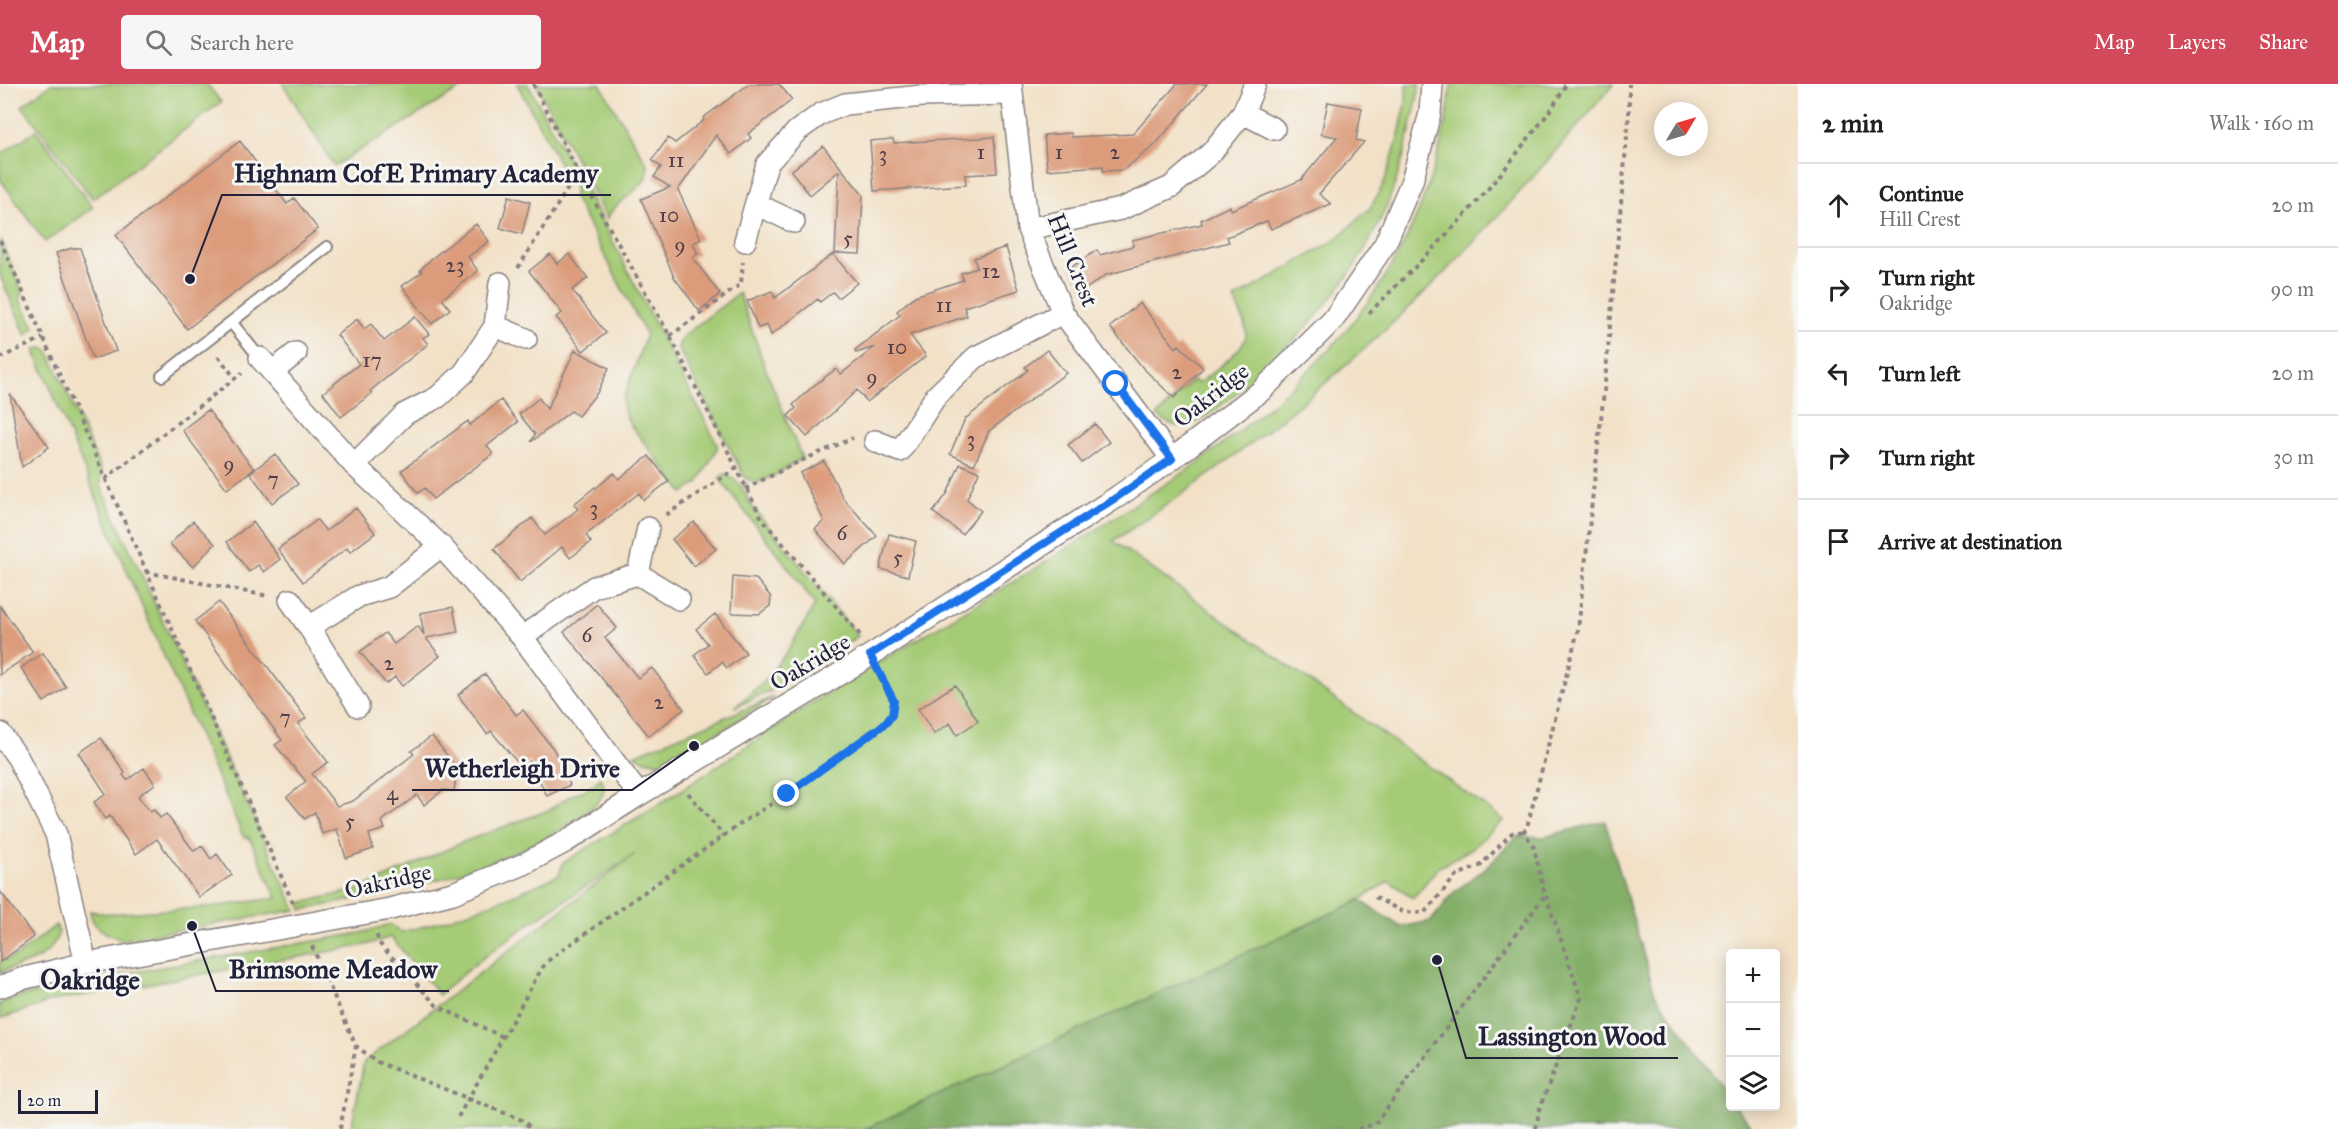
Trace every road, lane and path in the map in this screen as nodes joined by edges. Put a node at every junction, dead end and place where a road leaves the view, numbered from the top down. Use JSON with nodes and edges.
{"nodes":[{"id":1,"x":533,"y":84,"type":"edge"},
{"id":2,"x":1255,"y":84,"type":"edge"},
{"id":3,"x":1432,"y":84,"type":"edge"},
{"id":4,"x":1566,"y":84,"type":"edge"},
{"id":5,"x":1629,"y":84,"type":"edge"},
{"id":6,"x":1011,"y":89,"type":"edge"},
{"id":7,"x":1243,"y":113,"type":"junction"},
{"id":8,"x":1274,"y":129,"type":"dead end"},
{"id":9,"x":578,"y":172,"type":"junction"},
{"id":10,"x":756,"y":204,"type":"junction"},
{"id":11,"x":794,"y":222,"type":"dead end"},
{"id":12,"x":1028,"y":229,"type":"junction"},
{"id":13,"x":0,"y":240,"type":"edge"},
{"id":14,"x":745,"y":241,"type":"joint"},
{"id":15,"x":327,"y":247,"type":"dead end"},
{"id":16,"x":500,"y":283,"type":"joint"},
{"id":17,"x":1063,"y":313,"type":"junction"},
{"id":18,"x":1368,"y":314,"type":"dead end"},
{"id":19,"x":231,"y":322,"type":"junction"},
{"id":20,"x":495,"y":326,"type":"junction"},
{"id":21,"x":669,"y":336,"type":"junction"},
{"id":22,"x":43,"y":338,"type":"junction"},
{"id":23,"x":526,"y":339,"type":"dead end"},
{"id":24,"x":207,"y":341,"type":"junction"},
{"id":25,"x":296,"y":354,"type":"dead end"},
{"id":26,"x":0,"y":358,"type":"edge"},
{"id":27,"x":266,"y":365,"type":"junction"},
{"id":28,"x":162,"y":376,"type":"dead end"},
{"id":29,"x":235,"y":378,"type":"junction"},
{"id":30,"x":874,"y":441,"type":"joint"},
{"id":31,"x":1172,"y":459,"type":"junction"},
{"id":32,"x":354,"y":465,"type":"junction"},
{"id":33,"x":735,"y":469,"type":"junction"},
{"id":34,"x":105,"y":479,"type":"junction"},
{"id":35,"x":745,"y":489,"type":"junction"},
{"id":36,"x":648,"y":528,"type":"joint"},
{"id":37,"x":441,"y":546,"type":"junction"},
{"id":38,"x":145,"y":572,"type":"junction"},
{"id":39,"x":638,"y":574,"type":"junction"},
{"id":40,"x":679,"y":599,"type":"dead end"},
{"id":41,"x":291,"y":600,"type":"joint"},
{"id":42,"x":309,"y":627,"type":"junction"},
{"id":43,"x":522,"y":638,"type":"junction"},
{"id":44,"x":870,"y":655,"type":"junction"},
{"id":45,"x":358,"y":706,"type":"dead end"},
{"id":46,"x":0,"y":733,"type":"edge"},
{"id":47,"x":673,"y":774,"type":"junction"},
{"id":48,"x":639,"y":795,"type":"junction"},
{"id":49,"x":1524,"y":831,"type":"junction"},
{"id":50,"x":724,"y":836,"type":"junction"},
{"id":51,"x":1545,"y":895,"type":"junction"},
{"id":52,"x":1375,"y":897,"type":"dead end"},
{"id":53,"x":370,"y":913,"type":"junction"},
{"id":54,"x":304,"y":926,"type":"junction"},
{"id":55,"x":86,"y":963,"type":"junction"},
{"id":56,"x":0,"y":987,"type":"edge"},
{"id":57,"x":503,"y":1037,"type":"junction"},
{"id":58,"x":356,"y":1046,"type":"junction"},
{"id":59,"x":469,"y":1099,"type":"junction"},
{"id":60,"x":458,"y":1116,"type":"dead end"},
{"id":61,"x":340,"y":1129,"type":"edge"},
{"id":62,"x":531,"y":1129,"type":"edge"},
{"id":63,"x":1358,"y":1129,"type":"edge"},
{"id":64,"x":1536,"y":1129,"type":"edge"}],
"edges":[{"from":1,"to":9,"type":"path"},
{"from":2,"to":7,"type":"street"},
{"from":3,"to":31,"type":"street","name":"Oakridge"},
{"from":4,"to":18,"type":"path"},
{"from":5,"to":49,"type":"path"},
{"from":6,"to":10,"type":"street"},
{"from":6,"to":12,"type":"street","name":"Hill Crest"},
{"from":7,"to":8,"type":"street"},
{"from":7,"to":12,"type":"street"},
{"from":9,"to":16,"type":"path"},
{"from":9,"to":21,"type":"path"},
{"from":10,"to":11,"type":"street"},
{"from":10,"to":14,"type":"street"},
{"from":12,"to":17,"type":"street","name":"Hill Crest"},
{"from":13,"to":22,"type":"path"},
{"from":14,"to":21,"type":"path"},
{"from":15,"to":19,"type":"lane"},
{"from":16,"to":20,"type":"street"},
{"from":17,"to":30,"type":"street"},
{"from":17,"to":31,"type":"street","name":"Hill Crest"},
{"from":19,"to":24,"type":"lane"},
{"from":19,"to":27,"type":"lane"},
{"from":20,"to":23,"type":"street"},
{"from":20,"to":32,"type":"street"},
{"from":21,"to":33,"type":"path"},
{"from":22,"to":26,"type":"path"},
{"from":22,"to":34,"type":"path"},
{"from":24,"to":28,"type":"lane"},
{"from":24,"to":29,"type":"path"},
{"from":25,"to":27,"type":"street"},
{"from":27,"to":29,"type":"path"},
{"from":27,"to":32,"type":"street"},
{"from":29,"to":34,"type":"path"},
{"from":30,"to":35,"type":"path"},
{"from":31,"to":44,"type":"street","name":"Oakridge"},
{"from":32,"to":37,"type":"street"},
{"from":33,"to":35,"type":"path"},
{"from":33,"to":36,"type":"path"},
{"from":34,"to":38,"type":"path"},
{"from":35,"to":44,"type":"path"},
{"from":36,"to":39,"type":"street"},
{"from":37,"to":42,"type":"street"},
{"from":37,"to":43,"type":"street"},
{"from":38,"to":41,"type":"path"},
{"from":38,"to":54,"type":"path"},
{"from":39,"to":40,"type":"street"},
{"from":39,"to":43,"type":"street"},
{"from":41,"to":42,"type":"street"},
{"from":42,"to":45,"type":"street"},
{"from":43,"to":48,"type":"street"},
{"from":44,"to":47,"type":"street","name":"Oakridge"},
{"from":44,"to":50,"type":"path"},
{"from":46,"to":55,"type":"street"},
{"from":47,"to":48,"type":"street","name":"Oakridge"},
{"from":47,"to":50,"type":"path"},
{"from":48,"to":53,"type":"street","name":"Oakridge"},
{"from":49,"to":51,"type":"path"},
{"from":49,"to":52,"type":"path"},
{"from":50,"to":57,"type":"path"},
{"from":51,"to":63,"type":"path"},
{"from":51,"to":64,"type":"path"},
{"from":53,"to":54,"type":"street","name":"Oakridge"},
{"from":53,"to":57,"type":"path"},
{"from":54,"to":55,"type":"street","name":"Oakridge"},
{"from":54,"to":58,"type":"path"},
{"from":55,"to":56,"type":"street","name":"Oakridge"},
{"from":57,"to":59,"type":"path"},
{"from":58,"to":59,"type":"path"},
{"from":58,"to":61,"type":"path"},
{"from":59,"to":60,"type":"path"},
{"from":59,"to":62,"type":"path"}]}
